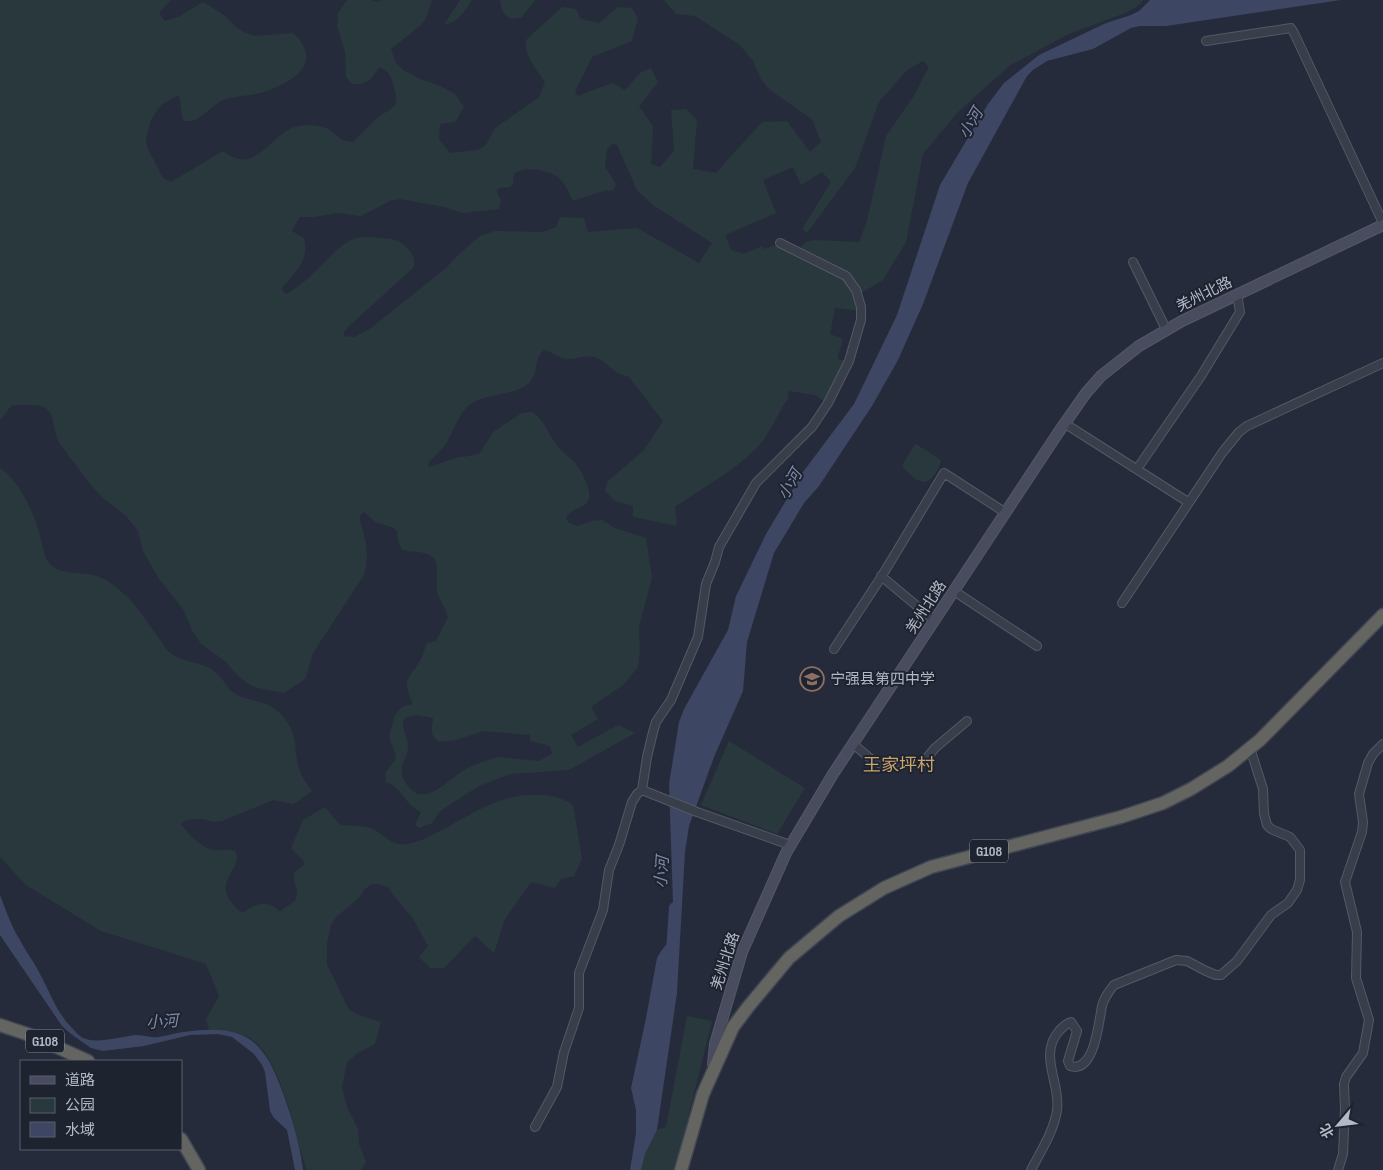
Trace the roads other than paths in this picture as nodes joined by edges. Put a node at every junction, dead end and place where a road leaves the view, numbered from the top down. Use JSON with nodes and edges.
{"nodes":[{"id":1,"x":1206,"y":41,"type":"dead end"},
{"id":2,"x":1383,"y":224,"type":"edge"},
{"id":3,"x":1383,"y":231,"type":"edge"},
{"id":4,"x":780,"y":243,"type":"dead end"},
{"id":5,"x":1133,"y":262,"type":"dead end"},
{"id":6,"x":1293,"y":268,"type":"junction"},
{"id":7,"x":1237,"y":294,"type":"junction"},
{"id":8,"x":1166,"y":329,"type":"junction"},
{"id":9,"x":1383,"y":363,"type":"edge"},
{"id":10,"x":1064,"y":423,"type":"junction"},
{"id":11,"x":1137,"y":469,"type":"junction"},
{"id":12,"x":1188,"y":502,"type":"junction"},
{"id":13,"x":1006,"y":513,"type":"junction"},
{"id":14,"x":881,"y":576,"type":"junction"},
{"id":15,"x":954,"y":591,"type":"junction"},
{"id":16,"x":1122,"y":603,"type":"dead end"},
{"id":17,"x":1383,"y":615,"type":"edge"},
{"id":18,"x":935,"y":621,"type":"junction"},
{"id":19,"x":1037,"y":646,"type":"dead end"},
{"id":20,"x":834,"y":649,"type":"dead end"},
{"id":21,"x":967,"y":721,"type":"dead end"},
{"id":22,"x":853,"y":744,"type":"junction"},
{"id":23,"x":1383,"y":744,"type":"edge"},
{"id":24,"x":1250,"y":748,"type":"junction"},
{"id":25,"x":645,"y":792,"type":"junction"},
{"id":26,"x":790,"y":845,"type":"junction"},
{"id":27,"x":0,"y":1025,"type":"edge"},
{"id":28,"x":86,"y":1060,"type":"edge"},
{"id":29,"x":713,"y":1069,"type":"junction"},
{"id":30,"x":535,"y":1127,"type":"dead end"},
{"id":31,"x":182,"y":1141,"type":"edge"},
{"id":32,"x":199,"y":1170,"type":"edge"},
{"id":33,"x":681,"y":1170,"type":"edge"},
{"id":34,"x":1031,"y":1170,"type":"edge"},
{"id":35,"x":1338,"y":1170,"type":"edge"}],
"edges":[{"from":1,"to":2,"type":"street"},
{"from":2,"to":6,"type":"main road","name":"羌州北路"},
{"from":3,"to":6,"type":"main road","name":"羌州北路"},
{"from":4,"to":25,"type":"street"},
{"from":5,"to":8,"type":"street"},
{"from":6,"to":7,"type":"main road","name":"羌州北路"},
{"from":7,"to":8,"type":"main road","name":"羌州北路"},
{"from":7,"to":11,"type":"street"},
{"from":8,"to":10,"type":"main road","name":"羌州北路"},
{"from":9,"to":12,"type":"street"},
{"from":10,"to":11,"type":"street"},
{"from":10,"to":13,"type":"main road","name":"羌州北路"},
{"from":11,"to":12,"type":"street"},
{"from":12,"to":16,"type":"street"},
{"from":13,"to":14,"type":"street"},
{"from":13,"to":15,"type":"main road","name":"羌州北路"},
{"from":14,"to":18,"type":"street"},
{"from":14,"to":20,"type":"street"},
{"from":15,"to":18,"type":"main road","name":"羌州北路"},
{"from":15,"to":19,"type":"street"},
{"from":17,"to":24,"type":"highway","number":"G108"},
{"from":18,"to":22,"type":"main road","name":"羌州北路"},
{"from":21,"to":22,"type":"street"},
{"from":22,"to":26,"type":"main road","name":"羌州北路"},
{"from":23,"to":35,"type":"street"},
{"from":24,"to":29,"type":"highway","number":"G108"},
{"from":24,"to":34,"type":"street"},
{"from":25,"to":26,"type":"street"},
{"from":25,"to":30,"type":"street"},
{"from":26,"to":29,"type":"main road","name":"羌州北路"},
{"from":27,"to":28,"type":"highway","number":"G108"},
{"from":29,"to":33,"type":"highway","number":"G108"},
{"from":31,"to":32,"type":"highway"}]}
